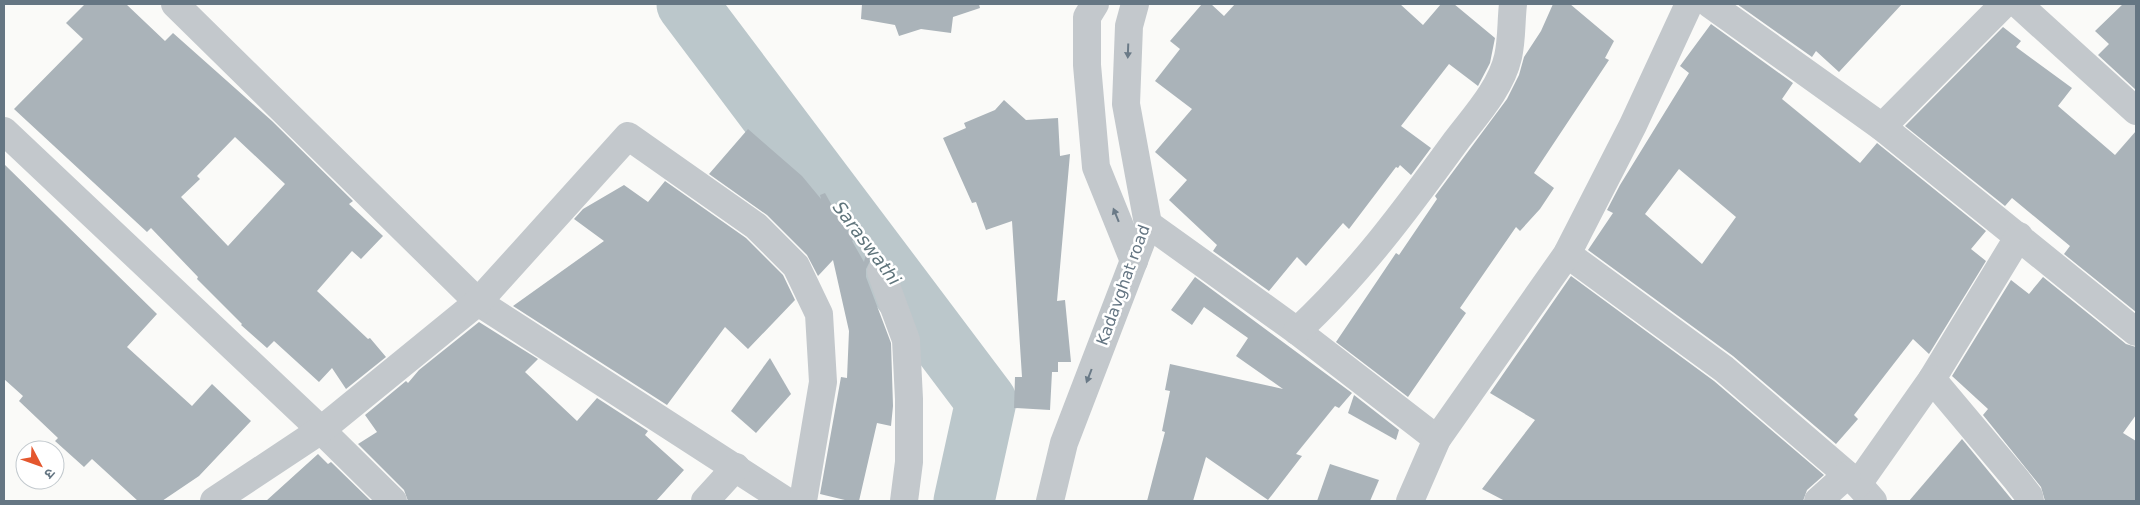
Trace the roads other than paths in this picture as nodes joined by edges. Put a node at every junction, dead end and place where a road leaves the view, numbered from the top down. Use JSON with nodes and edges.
{"nodes":[{"id":1,"x":175,"y":4,"type":"edge"},
{"id":2,"x":1094,"y":4,"type":"edge"},
{"id":3,"x":1135,"y":4,"type":"edge"},
{"id":4,"x":1513,"y":4,"type":"edge"},
{"id":5,"x":1689,"y":4,"type":"edge"},
{"id":6,"x":1710,"y":4,"type":"edge"},
{"id":7,"x":2004,"y":4,"type":"edge"},
{"id":8,"x":2018,"y":4,"type":"edge"},
{"id":9,"x":2136,"y":111,"type":"edge"},
{"id":10,"x":1882,"y":127,"type":"junction"},
{"id":11,"x":4,"y":132,"type":"edge"},
{"id":12,"x":1148,"y":224,"type":"junction"},
{"id":13,"x":2019,"y":236,"type":"junction"},
{"id":14,"x":1567,"y":254,"type":"junction"},
{"id":15,"x":1134,"y":261,"type":"junction"},
{"id":16,"x":881,"y":272,"type":"dead end"},
{"id":17,"x":478,"y":302,"type":"junction"},
{"id":18,"x":1297,"y":330,"type":"junction"},
{"id":19,"x":2136,"y":332,"type":"edge"},
{"id":20,"x":1932,"y":379,"type":"junction"},
{"id":21,"x":321,"y":430,"type":"junction"},
{"id":22,"x":1437,"y":439,"type":"junction"},
{"id":23,"x":736,"y":467,"type":"junction"},
{"id":24,"x":1860,"y":487,"type":"edge"},
{"id":25,"x":229,"y":497,"type":"edge"},
{"id":26,"x":394,"y":501,"type":"edge"},
{"id":27,"x":705,"y":501,"type":"edge"},
{"id":28,"x":786,"y":501,"type":"edge"},
{"id":29,"x":803,"y":501,"type":"edge"},
{"id":30,"x":904,"y":501,"type":"edge"},
{"id":31,"x":1050,"y":501,"type":"edge"},
{"id":32,"x":1410,"y":501,"type":"edge"},
{"id":33,"x":1818,"y":501,"type":"edge"},
{"id":34,"x":2030,"y":501,"type":"edge"}],
"edges":[{"from":1,"to":17,"type":"street"},
{"from":15,"to":2,"type":"street","one_way":true},
{"from":3,"to":12,"type":"street","name":"Kadavghat road","one_way":true},
{"from":4,"to":18,"type":"street"},
{"from":5,"to":14,"type":"street"},
{"from":6,"to":10,"type":"street"},
{"from":7,"to":10,"type":"street"},
{"from":8,"to":9,"type":"street"},
{"from":10,"to":13,"type":"street"},
{"from":11,"to":21,"type":"street"},
{"from":12,"to":15,"type":"street","name":"Kadavghat road"},
{"from":12,"to":18,"type":"street"},
{"from":13,"to":19,"type":"street"},
{"from":13,"to":20,"type":"street"},
{"from":14,"to":22,"type":"street"},
{"from":14,"to":24,"type":"street"},
{"from":15,"to":31,"type":"street","name":"Kadavghat road","one_way":true},
{"from":16,"to":30,"type":"street"},
{"from":17,"to":21,"type":"street"},
{"from":17,"to":23,"type":"street"},
{"from":17,"to":29,"type":"street"},
{"from":18,"to":22,"type":"street"},
{"from":20,"to":24,"type":"street"},
{"from":20,"to":34,"type":"street"},
{"from":21,"to":25,"type":"street"},
{"from":21,"to":26,"type":"street"},
{"from":22,"to":32,"type":"street"},
{"from":23,"to":27,"type":"street"},
{"from":23,"to":28,"type":"street"},
{"from":24,"to":33,"type":"street"}]}
